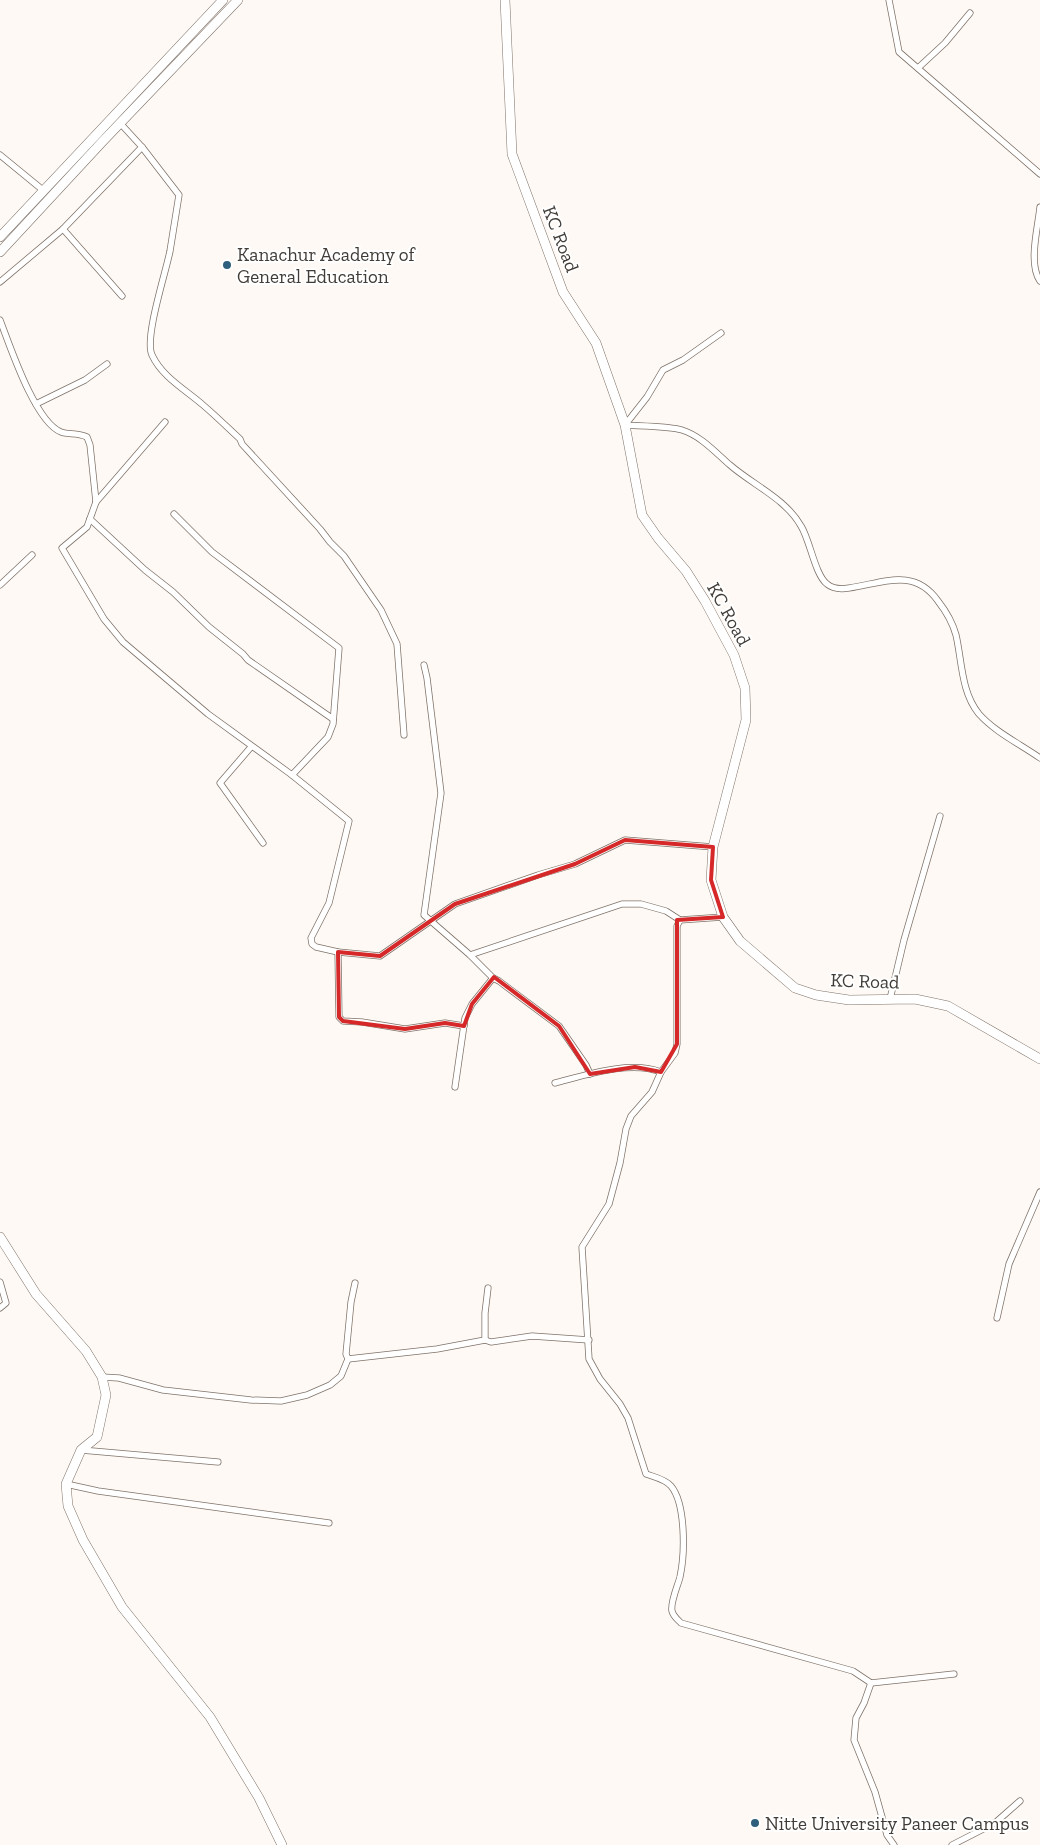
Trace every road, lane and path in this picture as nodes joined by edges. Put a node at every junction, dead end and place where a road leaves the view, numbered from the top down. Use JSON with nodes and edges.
{"nodes":[{"id":1,"x":223,"y":0,"type":"edge"},
{"id":2,"x":238,"y":0,"type":"edge"},
{"id":3,"x":505,"y":0,"type":"edge"},
{"id":4,"x":889,"y":0,"type":"edge"},
{"id":5,"x":970,"y":13,"type":"dead end"},
{"id":6,"x":182,"y":44,"type":"junction"},
{"id":7,"x":189,"y":51,"type":"junction"},
{"id":8,"x":918,"y":68,"type":"junction"},
{"id":9,"x":120,"y":123,"type":"junction"},
{"id":10,"x":99,"y":138,"type":"junction"},
{"id":11,"x":142,"y":147,"type":"junction"},
{"id":12,"x":0,"y":155,"type":"edge"},
{"id":13,"x":1040,"y":174,"type":"edge"},
{"id":14,"x":44,"y":191,"type":"junction"},
{"id":15,"x":1040,"y":207,"type":"edge"},
{"id":16,"x":63,"y":229,"type":"junction"},
{"id":17,"x":0,"y":238,"type":"edge"},
{"id":18,"x":0,"y":252,"type":"edge"},
{"id":19,"x":1040,"y":280,"type":"edge"},
{"id":20,"x":0,"y":282,"type":"edge"},
{"id":21,"x":122,"y":296,"type":"dead end"},
{"id":22,"x":0,"y":320,"type":"edge"},
{"id":23,"x":721,"y":332,"type":"dead end"},
{"id":24,"x":107,"y":364,"type":"dead end"},
{"id":25,"x":36,"y":404,"type":"junction"},
{"id":26,"x":165,"y":422,"type":"dead end"},
{"id":27,"x":625,"y":425,"type":"junction"},
{"id":28,"x":96,"y":502,"type":"junction"},
{"id":29,"x":174,"y":514,"type":"dead end"},
{"id":30,"x":90,"y":519,"type":"junction"},
{"id":31,"x":32,"y":555,"type":"dead end"},
{"id":32,"x":0,"y":585,"type":"edge"},
{"id":33,"x":424,"y":665,"type":"dead end"},
{"id":34,"x":333,"y":719,"type":"junction"},
{"id":35,"x":404,"y":735,"type":"dead end"},
{"id":36,"x":251,"y":747,"type":"junction"},
{"id":37,"x":1040,"y":758,"type":"edge"},
{"id":38,"x":292,"y":776,"type":"junction"},
{"id":39,"x":940,"y":816,"type":"dead end"},
{"id":40,"x":263,"y":843,"type":"dead end"},
{"id":41,"x":713,"y":847,"type":"junction"},
{"id":42,"x":723,"y":917,"type":"junction"},
{"id":43,"x":680,"y":920,"type":"junction"},
{"id":44,"x":429,"y":921,"type":"junction"},
{"id":45,"x":338,"y":952,"type":"junction"},
{"id":46,"x":470,"y":955,"type":"junction"},
{"id":47,"x":493,"y":978,"type":"junction"},
{"id":48,"x":890,"y":999,"type":"junction"},
{"id":49,"x":464,"y":1026,"type":"junction"},
{"id":50,"x":1040,"y":1059,"type":"edge"},
{"id":51,"x":661,"y":1072,"type":"junction"},
{"id":52,"x":590,"y":1074,"type":"junction"},
{"id":53,"x":555,"y":1083,"type":"dead end"},
{"id":54,"x":455,"y":1087,"type":"dead end"},
{"id":55,"x":1040,"y":1192,"type":"edge"},
{"id":56,"x":0,"y":1237,"type":"edge"},
{"id":57,"x":0,"y":1282,"type":"edge"},
{"id":58,"x":355,"y":1283,"type":"dead end"},
{"id":59,"x":488,"y":1288,"type":"dead end"},
{"id":60,"x":0,"y":1308,"type":"edge"},
{"id":61,"x":997,"y":1318,"type":"dead end"},
{"id":62,"x":485,"y":1340,"type":"junction"},
{"id":63,"x":589,"y":1340,"type":"junction"},
{"id":64,"x":348,"y":1359,"type":"junction"},
{"id":65,"x":102,"y":1377,"type":"junction"},
{"id":66,"x":81,"y":1450,"type":"junction"},
{"id":67,"x":218,"y":1462,"type":"dead end"},
{"id":68,"x":66,"y":1484,"type":"junction"},
{"id":69,"x":329,"y":1523,"type":"dead end"},
{"id":70,"x":954,"y":1674,"type":"dead end"},
{"id":71,"x":871,"y":1683,"type":"junction"},
{"id":72,"x":1020,"y":1801,"type":"dead end"},
{"id":73,"x":282,"y":1845,"type":"edge"},
{"id":74,"x":894,"y":1845,"type":"edge"},
{"id":75,"x":952,"y":1845,"type":"edge"}],
"edges":[{"from":1,"to":6,"type":"main road"},
{"from":2,"to":7,"type":"main road"},
{"from":3,"to":27,"type":"main road","name":"KC Road"},
{"from":4,"to":8,"type":"street"},
{"from":5,"to":8,"type":"street"},
{"from":6,"to":7,"type":"main road"},
{"from":6,"to":10,"type":"main road"},
{"from":7,"to":9,"type":"main road"},
{"from":8,"to":13,"type":"street"},
{"from":9,"to":10,"type":"main road"},
{"from":9,"to":11,"type":"street"},
{"from":10,"to":14,"type":"main road"},
{"from":10,"to":18,"type":"main road"},
{"from":11,"to":16,"type":"street"},
{"from":11,"to":35,"type":"street"},
{"from":12,"to":14,"type":"street"},
{"from":14,"to":17,"type":"main road"},
{"from":15,"to":19,"type":"street"},
{"from":16,"to":20,"type":"street"},
{"from":16,"to":21,"type":"street"},
{"from":22,"to":25,"type":"street"},
{"from":23,"to":27,"type":"street"},
{"from":24,"to":25,"type":"street"},
{"from":25,"to":28,"type":"street"},
{"from":26,"to":28,"type":"street"},
{"from":27,"to":37,"type":"street"},
{"from":27,"to":41,"type":"main road","name":"KC Road"},
{"from":28,"to":30,"type":"street"},
{"from":29,"to":34,"type":"street"},
{"from":30,"to":34,"type":"street"},
{"from":30,"to":36,"type":"street"},
{"from":31,"to":32,"type":"street"},
{"from":33,"to":44,"type":"street"},
{"from":34,"to":38,"type":"street"},
{"from":36,"to":38,"type":"street"},
{"from":36,"to":40,"type":"street"},
{"from":38,"to":45,"type":"street"},
{"from":39,"to":48,"type":"street"},
{"from":41,"to":42,"type":"main road","name":"KC Road"},
{"from":41,"to":44,"type":"street"},
{"from":42,"to":43,"type":"street"},
{"from":42,"to":48,"type":"main road","name":"KC Road"},
{"from":43,"to":46,"type":"street"},
{"from":43,"to":51,"type":"street"},
{"from":44,"to":45,"type":"street"},
{"from":44,"to":46,"type":"street"},
{"from":45,"to":49,"type":"street"},
{"from":46,"to":47,"type":"street"},
{"from":47,"to":49,"type":"street"},
{"from":47,"to":52,"type":"street"},
{"from":48,"to":50,"type":"main road","name":"KC Road"},
{"from":49,"to":54,"type":"street"},
{"from":51,"to":52,"type":"street"},
{"from":51,"to":63,"type":"street"},
{"from":52,"to":53,"type":"street"},
{"from":55,"to":61,"type":"street"},
{"from":56,"to":65,"type":"main road"},
{"from":57,"to":60,"type":"street"},
{"from":58,"to":64,"type":"street"},
{"from":59,"to":62,"type":"street"},
{"from":62,"to":63,"type":"street"},
{"from":62,"to":64,"type":"street"},
{"from":63,"to":71,"type":"street"},
{"from":64,"to":65,"type":"street"},
{"from":65,"to":66,"type":"main road"},
{"from":66,"to":67,"type":"street"},
{"from":66,"to":68,"type":"main road"},
{"from":68,"to":69,"type":"street"},
{"from":68,"to":73,"type":"main road"},
{"from":70,"to":71,"type":"street"},
{"from":71,"to":74,"type":"street"},
{"from":72,"to":75,"type":"street"}]}
